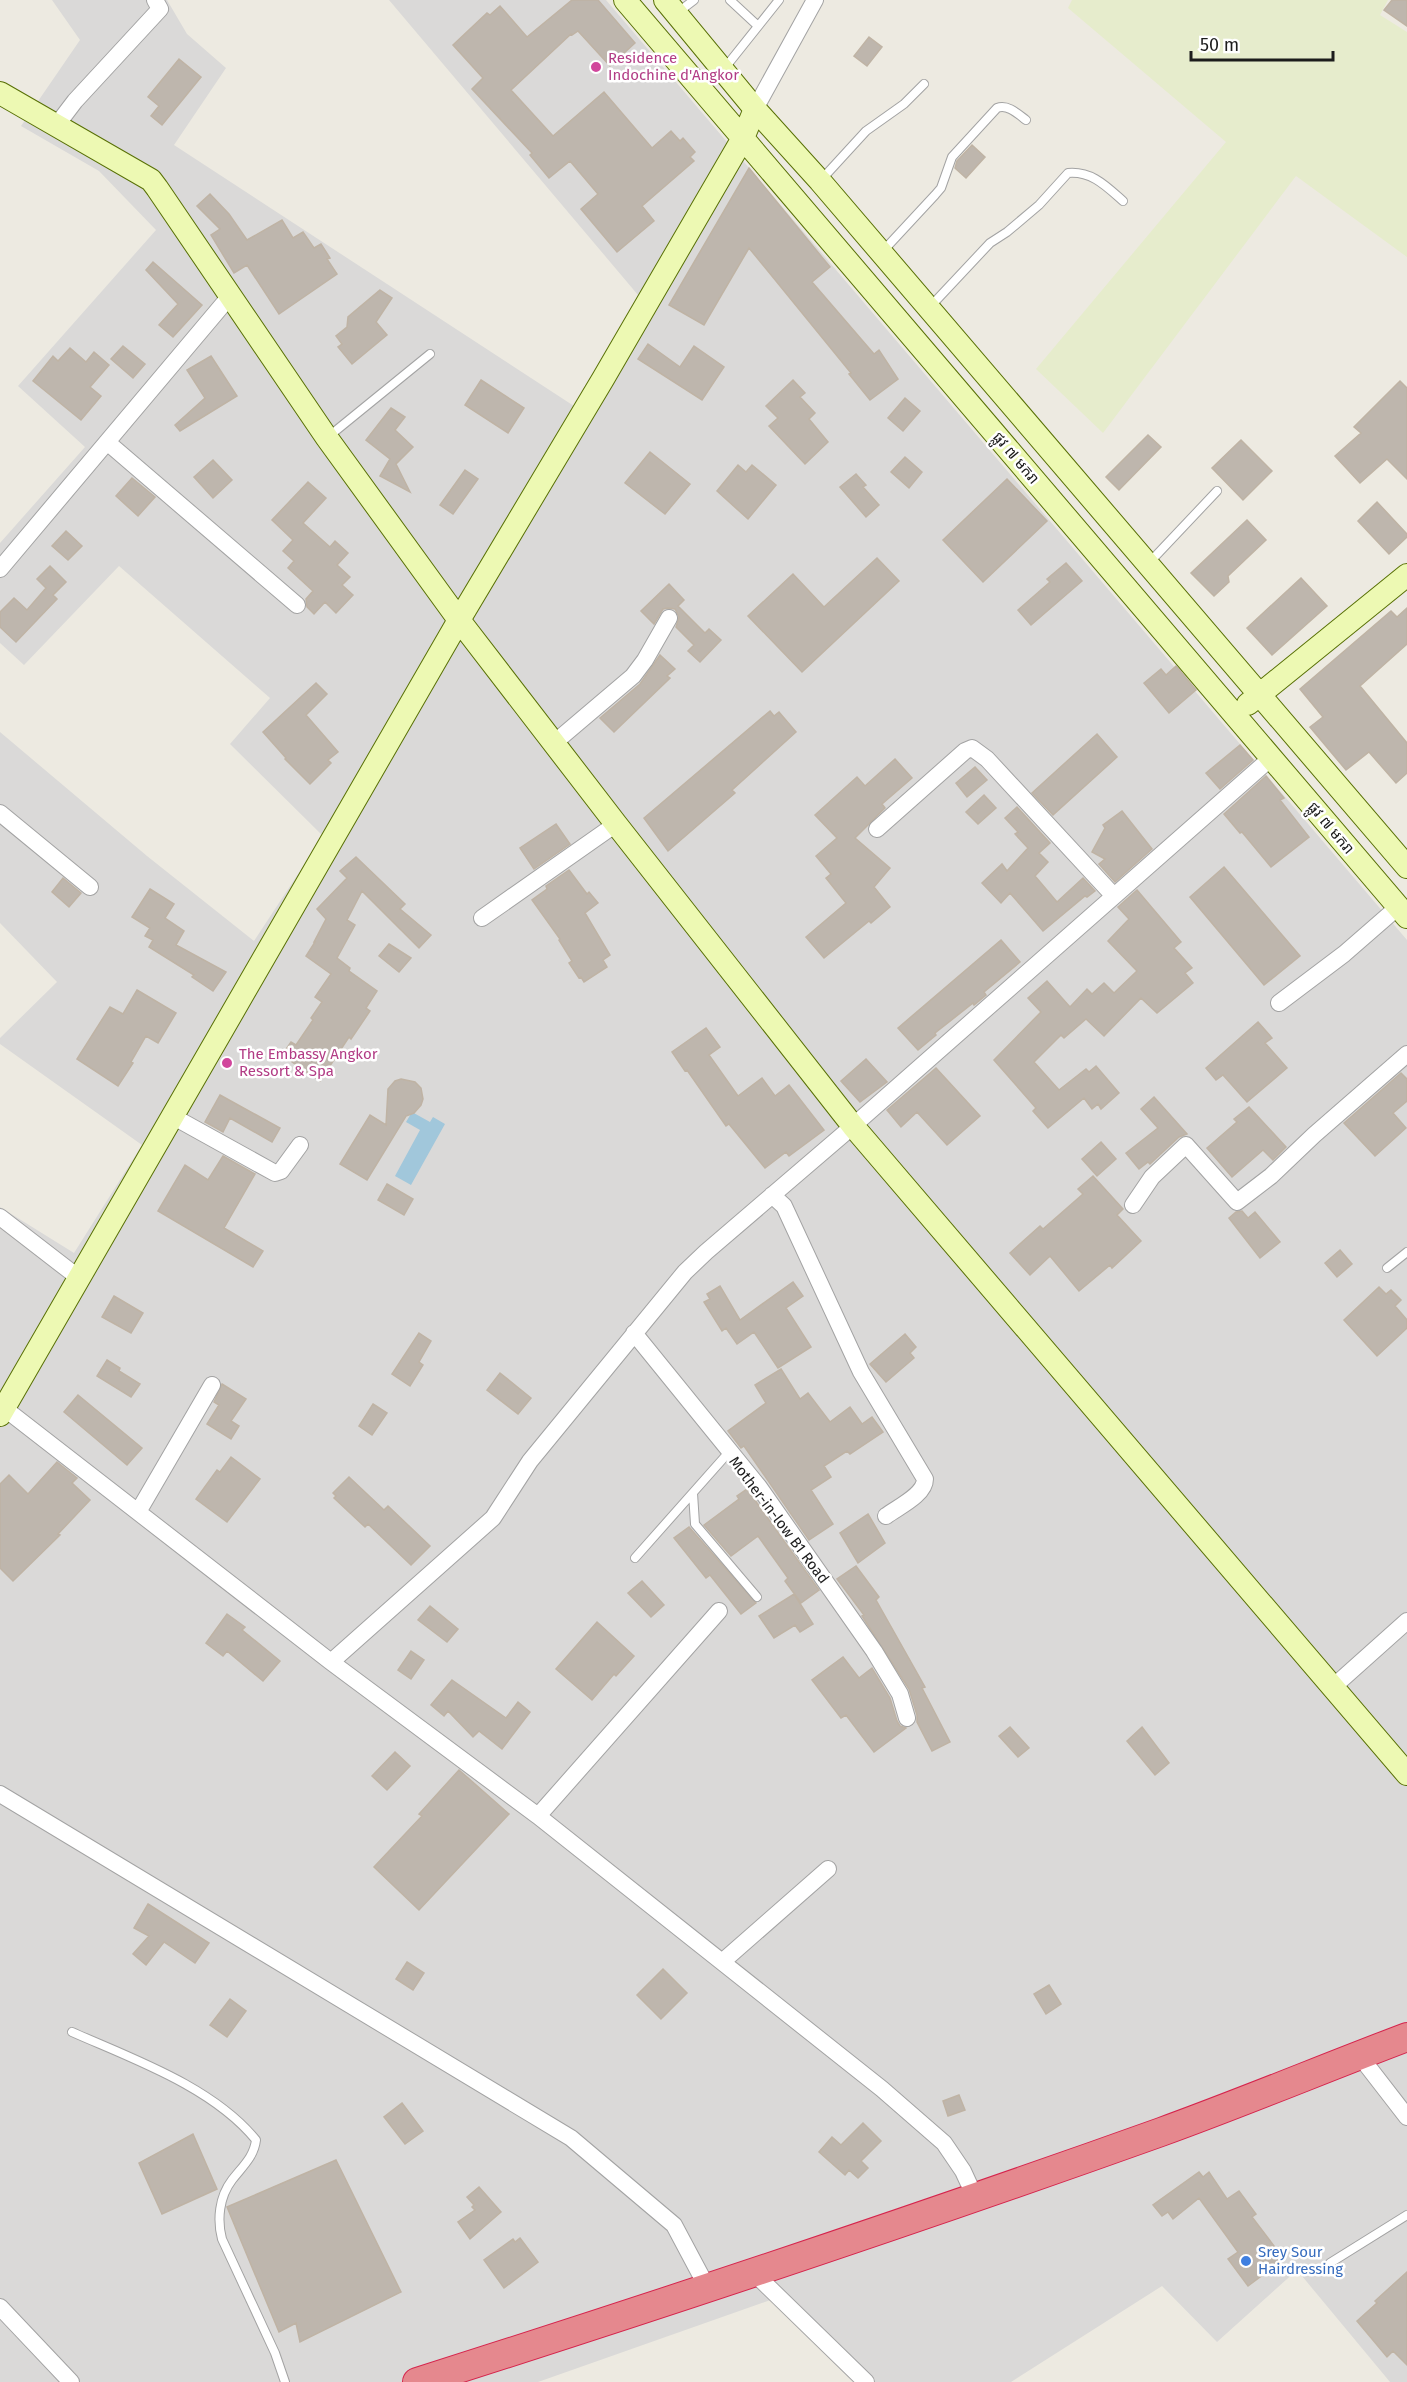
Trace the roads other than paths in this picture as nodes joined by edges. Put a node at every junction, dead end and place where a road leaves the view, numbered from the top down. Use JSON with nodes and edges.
{"nodes":[{"id":1,"x":156,"y":0,"type":"edge"},
{"id":2,"x":625,"y":0,"type":"edge"},
{"id":3,"x":730,"y":0,"type":"edge"},
{"id":4,"x":779,"y":0,"type":"edge"},
{"id":5,"x":815,"y":0,"type":"edge"},
{"id":6,"x":678,"y":4,"type":"edge"},
{"id":7,"x":758,"y":26,"type":"junction"},
{"id":8,"x":724,"y":69,"type":"junction"},
{"id":9,"x":924,"y":84,"type":"dead end"},
{"id":10,"x":0,"y":93,"type":"edge"},
{"id":11,"x":755,"y":109,"type":"junction"},
{"id":12,"x":1026,"y":120,"type":"dead end"},
{"id":13,"x":56,"y":126,"type":"junction"},
{"id":14,"x":743,"y":138,"type":"junction"},
{"id":15,"x":820,"y":181,"type":"junction"},
{"id":16,"x":1123,"y":201,"type":"dead end"},
{"id":17,"x":881,"y":253,"type":"junction"},
{"id":18,"x":230,"y":296,"type":"junction"},
{"id":19,"x":929,"y":309,"type":"junction"},
{"id":20,"x":430,"y":354,"type":"dead end"},
{"id":21,"x":327,"y":438,"type":"junction"},
{"id":22,"x":107,"y":442,"type":"junction"},
{"id":23,"x":1217,"y":491,"type":"dead end"},
{"id":24,"x":1148,"y":564,"type":"junction"},
{"id":25,"x":0,"y":569,"type":"edge"},
{"id":26,"x":1407,"y":575,"type":"edge"},
{"id":27,"x":297,"y":605,"type":"dead end"},
{"id":28,"x":669,"y":618,"type":"dead end"},
{"id":29,"x":459,"y":620,"type":"junction"},
{"id":30,"x":1259,"y":694,"type":"junction"},
{"id":31,"x":1235,"y":715,"type":"junction"},
{"id":32,"x":554,"y":743,"type":"junction"},
{"id":33,"x":1271,"y":758,"type":"junction"},
{"id":34,"x":0,"y":813,"type":"edge"},
{"id":35,"x":616,"y":825,"type":"junction"},
{"id":36,"x":877,"y":829,"type":"dead end"},
{"id":37,"x":1407,"y":867,"type":"edge"},
{"id":38,"x":90,"y":887,"type":"dead end"},
{"id":39,"x":1113,"y":895,"type":"junction"},
{"id":40,"x":1403,"y":912,"type":"edge"},
{"id":41,"x":482,"y":918,"type":"dead end"},
{"id":42,"x":1280,"y":1003,"type":"dead end"},
{"id":43,"x":1407,"y":1054,"type":"edge"},
{"id":44,"x":172,"y":1116,"type":"junction"},
{"id":45,"x":853,"y":1126,"type":"junction"},
{"id":46,"x":300,"y":1146,"type":"dead end"},
{"id":47,"x":772,"y":1195,"type":"junction"},
{"id":48,"x":1133,"y":1205,"type":"dead end"},
{"id":49,"x":0,"y":1217,"type":"edge"},
{"id":50,"x":1407,"y":1252,"type":"edge"},
{"id":51,"x":1387,"y":1268,"type":"dead end"},
{"id":52,"x":79,"y":1278,"type":"junction"},
{"id":53,"x":634,"y":1333,"type":"junction"},
{"id":54,"x":212,"y":1385,"type":"dead end"},
{"id":55,"x":2,"y":1412,"type":"edge"},
{"id":56,"x":729,"y":1452,"type":"junction"},
{"id":57,"x":693,"y":1493,"type":"junction"},
{"id":58,"x":138,"y":1512,"type":"junction"},
{"id":59,"x":886,"y":1516,"type":"dead end"},
{"id":60,"x":636,"y":1558,"type":"dead end"},
{"id":61,"x":757,"y":1597,"type":"dead end"},
{"id":62,"x":719,"y":1611,"type":"dead end"},
{"id":63,"x":1407,"y":1621,"type":"edge"},
{"id":64,"x":331,"y":1662,"type":"junction"},
{"id":65,"x":1332,"y":1688,"type":"junction"},
{"id":66,"x":907,"y":1718,"type":"dead end"},
{"id":67,"x":1407,"y":1774,"type":"edge"},
{"id":68,"x":0,"y":1794,"type":"edge"},
{"id":69,"x":538,"y":1816,"type":"junction"},
{"id":70,"x":828,"y":1869,"type":"dead end"},
{"id":71,"x":722,"y":1962,"type":"junction"},
{"id":72,"x":72,"y":2032,"type":"dead end"},
{"id":73,"x":1407,"y":2037,"type":"edge"},
{"id":74,"x":1359,"y":2055,"type":"junction"},
{"id":75,"x":1407,"y":2117,"type":"edge"},
{"id":76,"x":975,"y":2197,"type":"junction"},
{"id":77,"x":1407,"y":2215,"type":"edge"},
{"id":78,"x":1330,"y":2263,"type":"dead end"},
{"id":79,"x":754,"y":2273,"type":"junction"},
{"id":80,"x":707,"y":2287,"type":"junction"},
{"id":81,"x":0,"y":2307,"type":"edge"},
{"id":82,"x":458,"y":2376,"type":"edge"},
{"id":83,"x":70,"y":2382,"type":"edge"},
{"id":84,"x":285,"y":2382,"type":"edge"},
{"id":85,"x":417,"y":2382,"type":"edge"},
{"id":86,"x":866,"y":2382,"type":"edge"}],
"edges":[{"from":1,"to":13,"type":"street"},
{"from":2,"to":14,"type":"street","name":"ផ្លូវ ៧ មករា"},
{"from":3,"to":7,"type":"lane"},
{"from":4,"to":7,"type":"lane"},
{"from":5,"to":11,"type":"street"},
{"from":6,"to":8,"type":"street","name":"ផ្លូវ ៧ មករា"},
{"from":7,"to":8,"type":"lane"},
{"from":8,"to":11,"type":"street","name":"ផ្លូវ ៧ មករា"},
{"from":9,"to":15,"type":"lane"},
{"from":10,"to":13,"type":"street"},
{"from":11,"to":14,"type":"street"},
{"from":11,"to":15,"type":"street","name":"ផ្លូវ ៧ មករា"},
{"from":12,"to":17,"type":"lane"},
{"from":13,"to":18,"type":"street"},
{"from":14,"to":29,"type":"street"},
{"from":14,"to":31,"type":"street","name":"ផ្លូវ ៧ មករា"},
{"from":15,"to":17,"type":"street","name":"ផ្លូវ ៧ មករា"},
{"from":16,"to":19,"type":"lane"},
{"from":17,"to":19,"type":"street","name":"ផ្លូវ ៧ មករា"},
{"from":18,"to":21,"type":"street"},
{"from":18,"to":22,"type":"street"},
{"from":19,"to":24,"type":"street","name":"ផ្លូវ ៧ មករា"},
{"from":20,"to":21,"type":"lane"},
{"from":21,"to":29,"type":"street"},
{"from":22,"to":25,"type":"street"},
{"from":22,"to":27,"type":"street"},
{"from":23,"to":24,"type":"lane"},
{"from":24,"to":30,"type":"street","name":"ផ្លូវ ៧ មករា"},
{"from":26,"to":30,"type":"street"},
{"from":28,"to":32,"type":"street"},
{"from":29,"to":32,"type":"street"},
{"from":29,"to":44,"type":"street"},
{"from":30,"to":31,"type":"street"},
{"from":30,"to":37,"type":"street","name":"ផ្លូវ ៧ មករា"},
{"from":31,"to":33,"type":"street","name":"ផ្លូវ ៧ មករា"},
{"from":32,"to":35,"type":"street"},
{"from":33,"to":39,"type":"street"},
{"from":33,"to":40,"type":"street","name":"ផ្លូវ ៧ មករា"},
{"from":34,"to":38,"type":"street"},
{"from":35,"to":41,"type":"street"},
{"from":35,"to":45,"type":"street"},
{"from":36,"to":39,"type":"street"},
{"from":39,"to":45,"type":"street"},
{"from":40,"to":42,"type":"street"},
{"from":43,"to":48,"type":"street"},
{"from":44,"to":46,"type":"street"},
{"from":44,"to":52,"type":"street"},
{"from":45,"to":47,"type":"street"},
{"from":45,"to":65,"type":"street"},
{"from":47,"to":53,"type":"street"},
{"from":47,"to":59,"type":"street"},
{"from":49,"to":52,"type":"street"},
{"from":50,"to":51,"type":"lane"},
{"from":52,"to":55,"type":"street"},
{"from":53,"to":56,"type":"street","name":"Mother-in-low B1 Road"},
{"from":53,"to":64,"type":"street"},
{"from":54,"to":58,"type":"street"},
{"from":55,"to":58,"type":"street"},
{"from":56,"to":57,"type":"lane"},
{"from":56,"to":66,"type":"street","name":"Mother-in-low B1 Road"},
{"from":57,"to":60,"type":"lane"},
{"from":57,"to":61,"type":"lane"},
{"from":58,"to":64,"type":"street"},
{"from":62,"to":69,"type":"street"},
{"from":63,"to":65,"type":"street"},
{"from":64,"to":69,"type":"street"},
{"from":65,"to":67,"type":"street"},
{"from":68,"to":80,"type":"street"},
{"from":69,"to":71,"type":"street"},
{"from":70,"to":71,"type":"street"},
{"from":71,"to":76,"type":"street"},
{"from":72,"to":84,"type":"lane"},
{"from":73,"to":74,"type":"highway"},
{"from":74,"to":75,"type":"street"},
{"from":74,"to":76,"type":"highway"},
{"from":76,"to":79,"type":"highway"},
{"from":77,"to":78,"type":"lane"},
{"from":79,"to":80,"type":"highway"},
{"from":79,"to":86,"type":"street"},
{"from":80,"to":82,"type":"highway"},
{"from":81,"to":83,"type":"street"},
{"from":82,"to":85,"type":"highway"}]}
